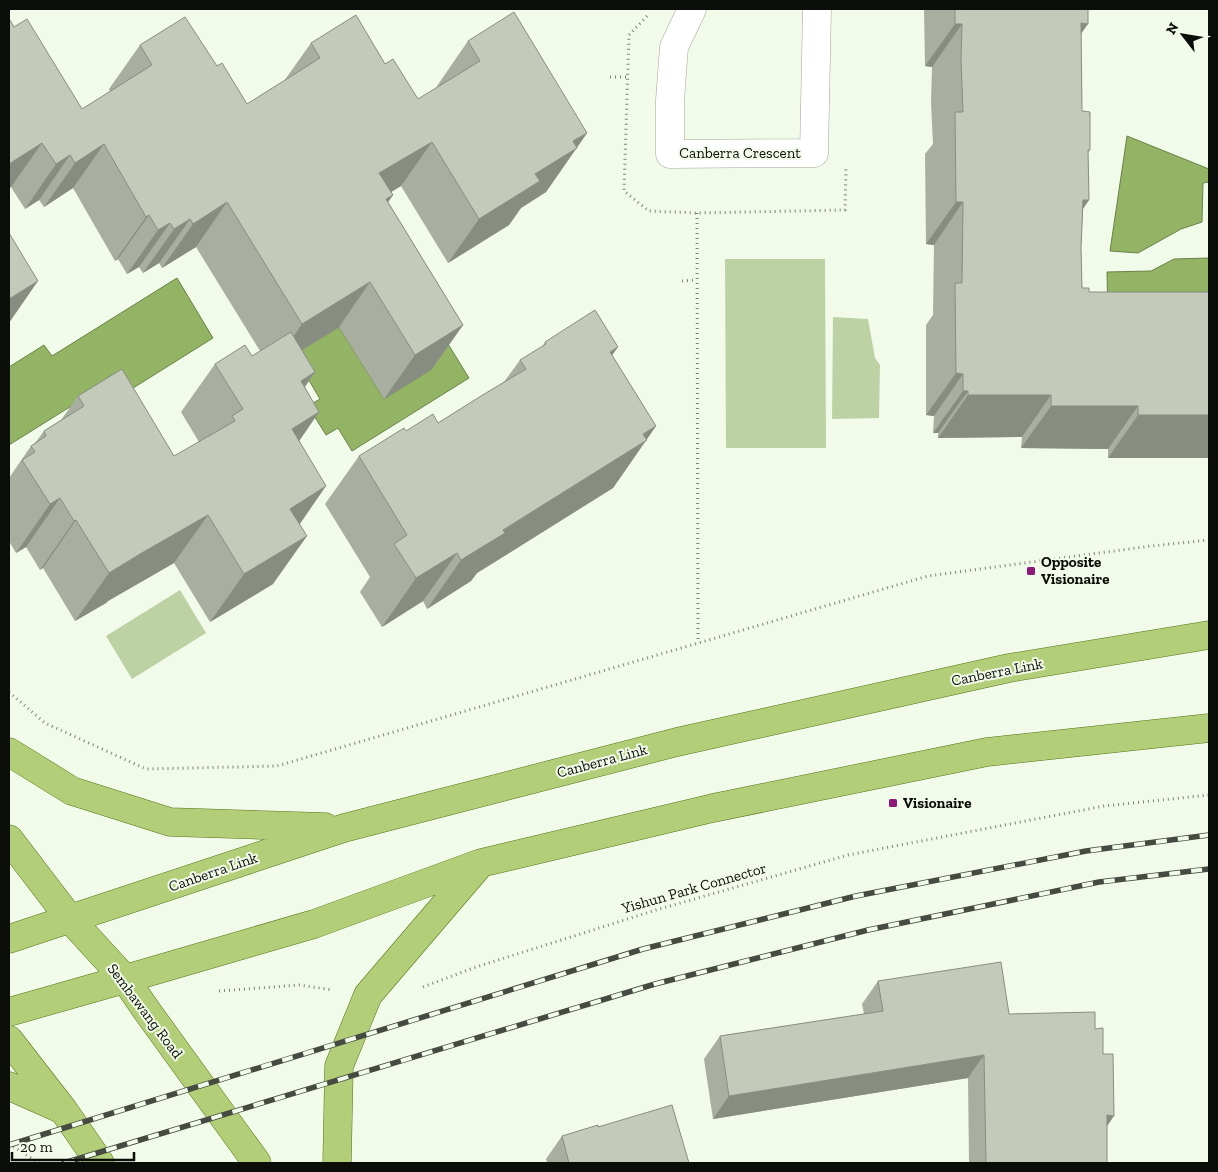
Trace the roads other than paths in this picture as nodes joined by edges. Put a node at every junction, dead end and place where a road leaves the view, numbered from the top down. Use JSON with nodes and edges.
{"nodes":[{"id":1,"x":692,"y":9,"type":"edge"},
{"id":2,"x":818,"y":9,"type":"edge"},
{"id":3,"x":1209,"y":635,"type":"edge"},
{"id":4,"x":1209,"y":728,"type":"edge"},
{"id":5,"x":9,"y":752,"type":"edge"},
{"id":6,"x":344,"y":828,"type":"junction"},
{"id":7,"x":9,"y":839,"type":"edge"},
{"id":8,"x":481,"y":863,"type":"junction"},
{"id":9,"x":70,"y":919,"type":"junction"},
{"id":10,"x":9,"y":940,"type":"edge"},
{"id":11,"x":125,"y":980,"type":"junction"},
{"id":12,"x":9,"y":1012,"type":"edge"},
{"id":13,"x":9,"y":1040,"type":"edge"},
{"id":14,"x":9,"y":1086,"type":"edge"},
{"id":15,"x":64,"y":1111,"type":"junction"},
{"id":16,"x":100,"y":1163,"type":"edge"},
{"id":17,"x":257,"y":1163,"type":"edge"},
{"id":18,"x":337,"y":1163,"type":"edge"}],
"edges":[{"from":1,"to":2,"type":"street","name":"Canberra Crescent"},
{"from":3,"to":6,"type":"main road","name":"Canberra Link"},
{"from":4,"to":8,"type":"main road"},
{"from":5,"to":6,"type":"main road"},
{"from":6,"to":9,"type":"main road","name":"Canberra Link"},
{"from":7,"to":9,"type":"main road","name":"Sembawang Road"},
{"from":8,"to":11,"type":"main road"},
{"from":8,"to":18,"type":"main road"},
{"from":9,"to":10,"type":"main road","name":"Canberra Link"},
{"from":9,"to":11,"type":"main road","name":"Sembawang Road"},
{"from":11,"to":12,"type":"main road"},
{"from":11,"to":17,"type":"main road","name":"Sembawang Road"},
{"from":13,"to":15,"type":"main road"},
{"from":14,"to":15,"type":"main road"},
{"from":15,"to":16,"type":"main road"}]}
